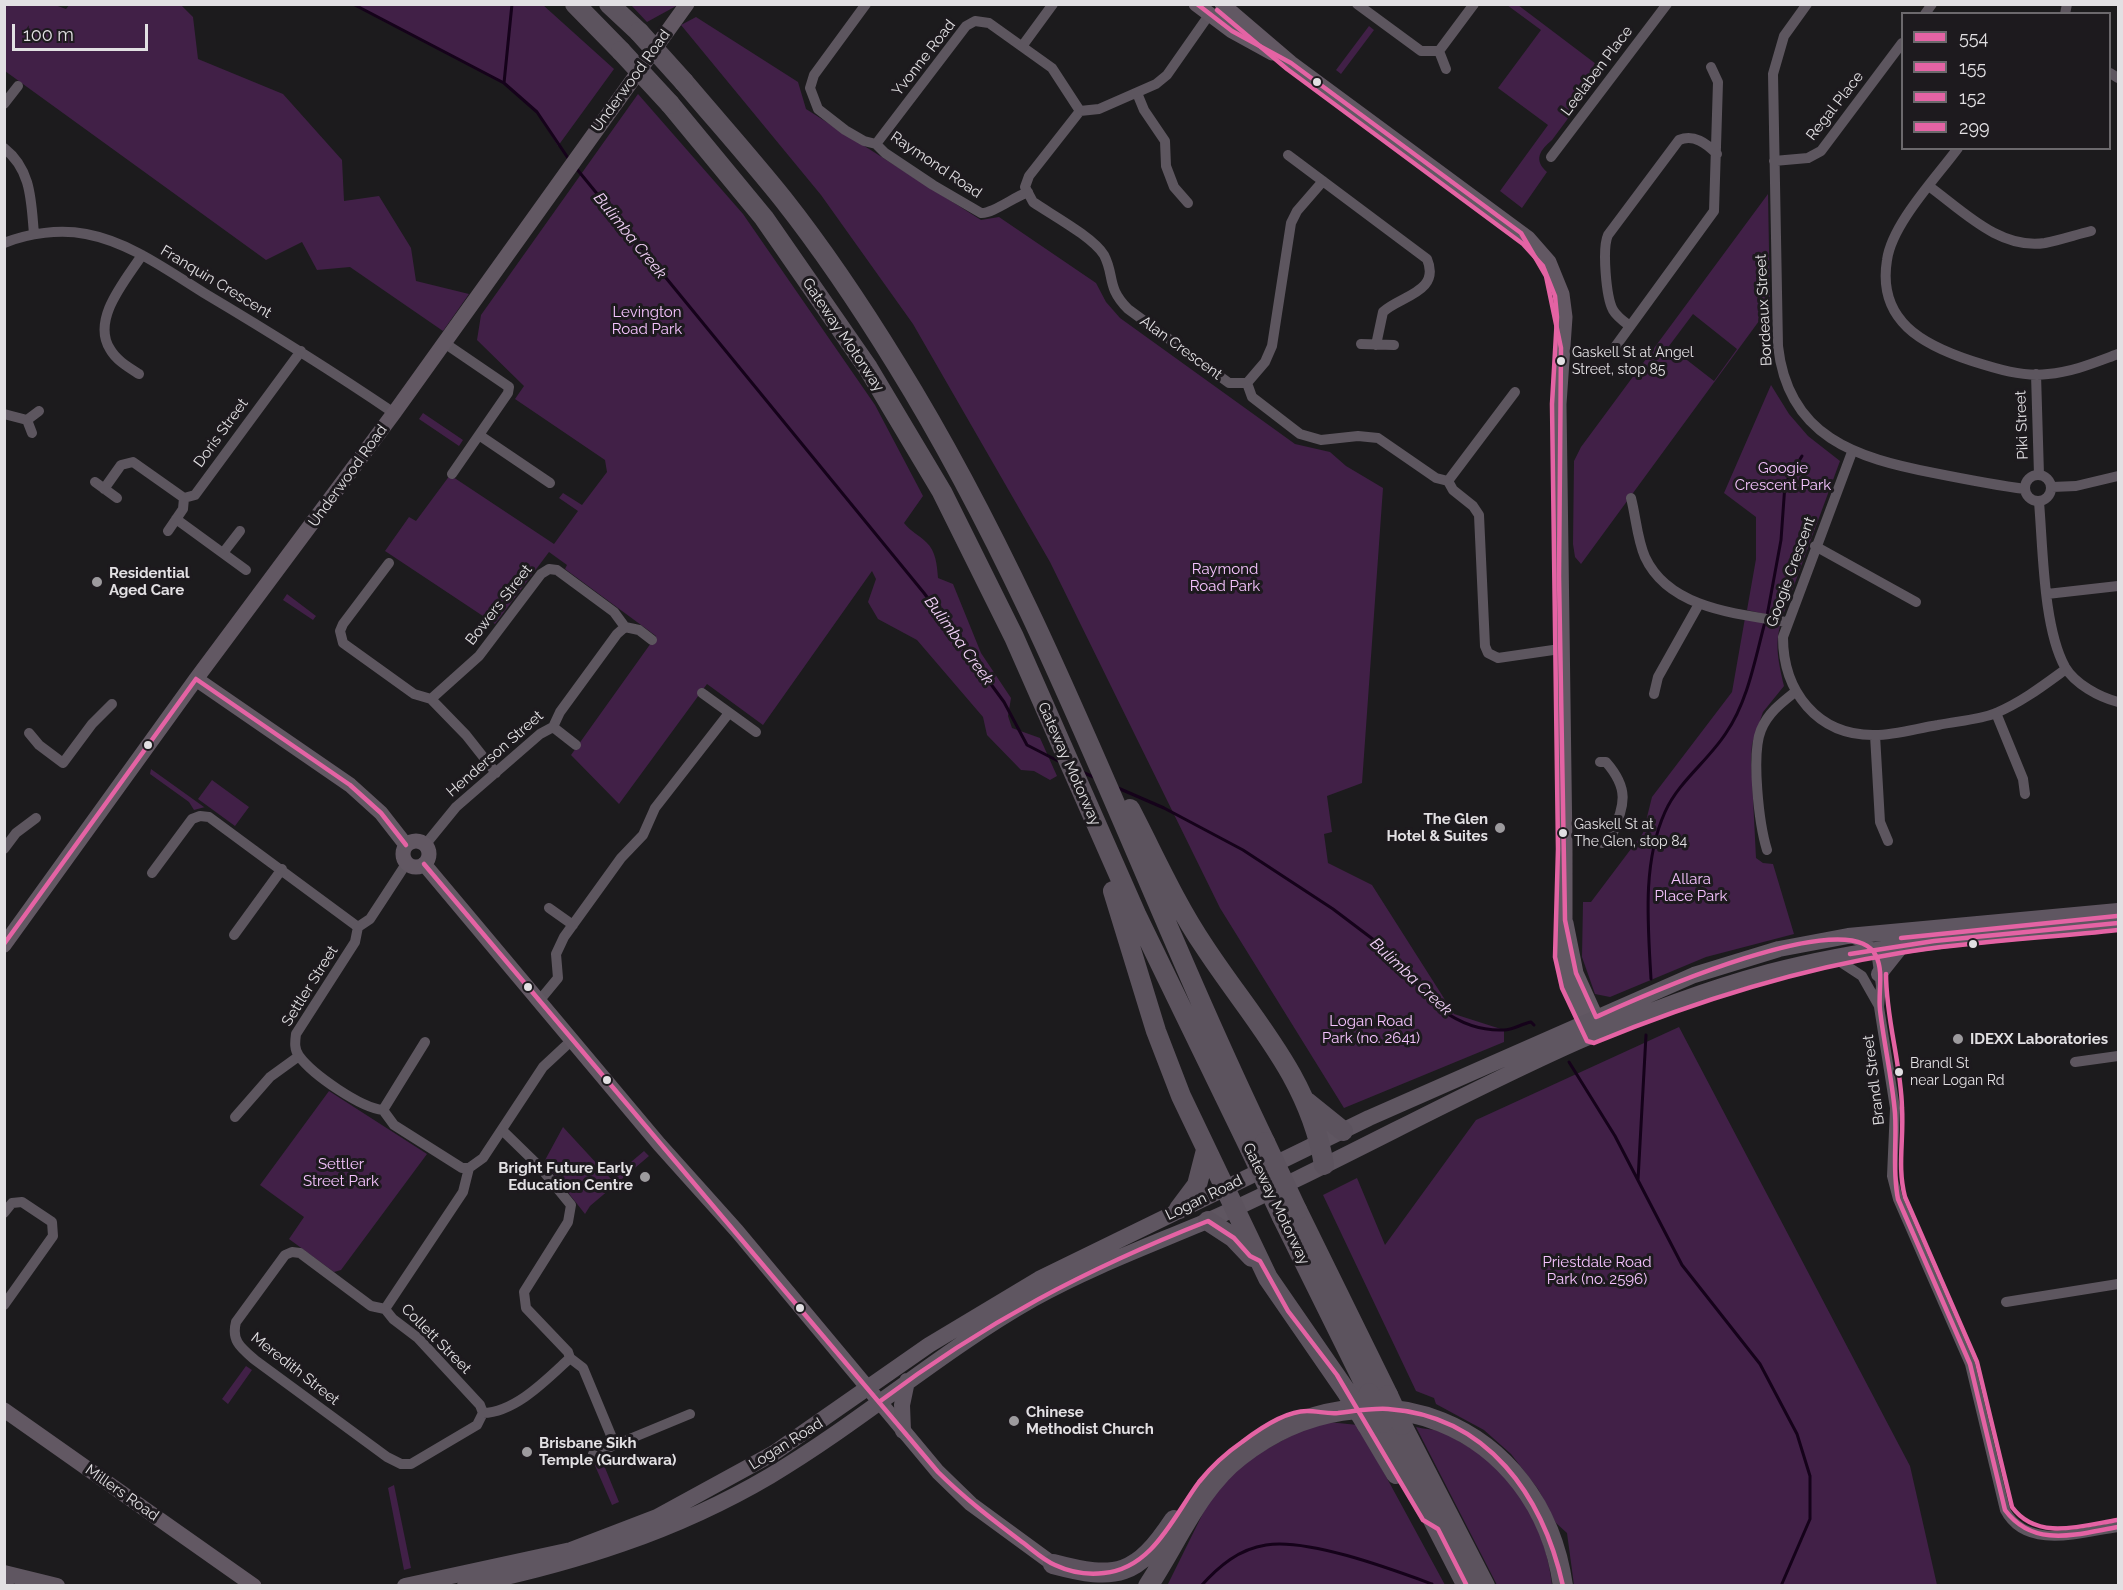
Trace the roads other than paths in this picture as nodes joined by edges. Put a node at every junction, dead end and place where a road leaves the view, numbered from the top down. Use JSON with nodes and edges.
{"nodes":[{"id":1,"x":575,"y":4,"type":"edge"},
{"id":2,"x":609,"y":4,"type":"edge"},
{"id":3,"x":687,"y":4,"type":"edge"},
{"id":4,"x":866,"y":4,"type":"edge"},
{"id":5,"x":1053,"y":4,"type":"edge"},
{"id":6,"x":1196,"y":4,"type":"edge"},
{"id":7,"x":1222,"y":4,"type":"edge"},
{"id":8,"x":1357,"y":4,"type":"edge"},
{"id":9,"x":1474,"y":4,"type":"edge"},
{"id":10,"x":1667,"y":4,"type":"edge"},
{"id":11,"x":1807,"y":4,"type":"edge"},
{"id":12,"x":1213,"y":10,"type":"edge"},
{"id":13,"x":1901,"y":44,"type":"edge"},
{"id":14,"x":1023,"y":45,"type":"junction"},
{"id":15,"x":1439,"y":51,"type":"junction"},
{"id":16,"x":1291,"y":63,"type":"junction"},
{"id":17,"x":1711,"y":68,"type":"dead end"},
{"id":18,"x":1446,"y":69,"type":"dead end"},
{"id":19,"x":18,"y":86,"type":"dead end"},
{"id":20,"x":1137,"y":93,"type":"junction"},
{"id":21,"x":4,"y":104,"type":"edge"},
{"id":22,"x":1080,"y":111,"type":"junction"},
{"id":23,"x":876,"y":144,"type":"junction"},
{"id":24,"x":4,"y":148,"type":"edge"},
{"id":25,"x":1957,"y":150,"type":"edge"},
{"id":26,"x":1717,"y":154,"type":"junction"},
{"id":27,"x":1288,"y":155,"type":"dead end"},
{"id":28,"x":1551,"y":157,"type":"dead end"},
{"id":29,"x":1774,"y":161,"type":"junction"},
{"id":30,"x":1323,"y":181,"type":"junction"},
{"id":31,"x":1930,"y":187,"type":"junction"},
{"id":32,"x":1028,"y":192,"type":"junction"},
{"id":33,"x":1188,"y":203,"type":"dead end"},
{"id":34,"x":2091,"y":231,"type":"dead end"},
{"id":35,"x":34,"y":234,"type":"junction"},
{"id":36,"x":4,"y":243,"type":"edge"},
{"id":37,"x":142,"y":255,"type":"junction"},
{"id":38,"x":1630,"y":326,"type":"junction"},
{"id":39,"x":443,"y":342,"type":"junction"},
{"id":40,"x":1361,"y":344,"type":"dead end"},
{"id":41,"x":1376,"y":345,"type":"junction"},
{"id":42,"x":1394,"y":345,"type":"dead end"},
{"id":43,"x":1615,"y":346,"type":"dead end"},
{"id":44,"x":301,"y":351,"type":"junction"},
{"id":45,"x":2118,"y":354,"type":"edge"},
{"id":46,"x":139,"y":374,"type":"dead end"},
{"id":47,"x":2036,"y":374,"type":"junction"},
{"id":48,"x":1247,"y":383,"type":"junction"},
{"id":49,"x":1515,"y":392,"type":"dead end"},
{"id":50,"x":39,"y":411,"type":"dead end"},
{"id":51,"x":394,"y":413,"type":"junction"},
{"id":52,"x":4,"y":414,"type":"edge"},
{"id":53,"x":27,"y":420,"type":"junction"},
{"id":54,"x":32,"y":433,"type":"dead end"},
{"id":55,"x":479,"y":435,"type":"junction"},
{"id":56,"x":1852,"y":452,"type":"junction"},
{"id":57,"x":452,"y":474,"type":"dead end"},
{"id":58,"x":2039,"y":475,"type":"junction"},
{"id":59,"x":2118,"y":476,"type":"edge"},
{"id":60,"x":1448,"y":481,"type":"junction"},
{"id":61,"x":550,"y":483,"type":"dead end"},
{"id":62,"x":2052,"y":487,"type":"junction"},
{"id":63,"x":2025,"y":489,"type":"junction"},
{"id":64,"x":117,"y":498,"type":"dead end"},
{"id":65,"x":184,"y":498,"type":"junction"},
{"id":66,"x":1631,"y":498,"type":"dead end"},
{"id":67,"x":2039,"y":502,"type":"junction"},
{"id":68,"x":176,"y":519,"type":"junction"},
{"id":69,"x":168,"y":531,"type":"dead end"},
{"id":70,"x":240,"y":531,"type":"dead end"},
{"id":71,"x":1815,"y":546,"type":"junction"},
{"id":72,"x":223,"y":553,"type":"junction"},
{"id":73,"x":389,"y":563,"type":"dead end"},
{"id":74,"x":246,"y":570,"type":"dead end"},
{"id":75,"x":2118,"y":586,"type":"edge"},
{"id":76,"x":2047,"y":594,"type":"junction"},
{"id":77,"x":1916,"y":602,"type":"dead end"},
{"id":78,"x":1699,"y":604,"type":"junction"},
{"id":79,"x":1787,"y":622,"type":"junction"},
{"id":80,"x":625,"y":627,"type":"junction"},
{"id":81,"x":652,"y":640,"type":"dead end"},
{"id":82,"x":1560,"y":649,"type":"junction"},
{"id":83,"x":2066,"y":669,"type":"junction"},
{"id":84,"x":196,"y":679,"type":"junction"},
{"id":85,"x":1795,"y":692,"type":"junction"},
{"id":86,"x":702,"y":693,"type":"dead end"},
{"id":87,"x":1654,"y":694,"type":"dead end"},
{"id":88,"x":431,"y":699,"type":"junction"},
{"id":89,"x":2118,"y":702,"type":"edge"},
{"id":90,"x":112,"y":704,"type":"dead end"},
{"id":91,"x":729,"y":713,"type":"junction"},
{"id":92,"x":1996,"y":713,"type":"junction"},
{"id":93,"x":553,"y":727,"type":"junction"},
{"id":94,"x":756,"y":732,"type":"dead end"},
{"id":95,"x":29,"y":733,"type":"dead end"},
{"id":96,"x":1875,"y":735,"type":"junction"},
{"id":97,"x":576,"y":745,"type":"dead end"},
{"id":98,"x":1599,"y":762,"type":"dead end"},
{"id":99,"x":496,"y":772,"type":"junction"},
{"id":100,"x":1076,"y":792,"type":"junction"},
{"id":101,"x":2025,"y":794,"type":"dead end"},
{"id":102,"x":1118,"y":798,"type":"junction"},
{"id":103,"x":36,"y":818,"type":"dead end"},
{"id":104,"x":1888,"y":841,"type":"dead end"},
{"id":105,"x":1602,"y":843,"type":"dead end"},
{"id":106,"x":406,"y":845,"type":"junction"},
{"id":107,"x":425,"y":845,"type":"junction"},
{"id":108,"x":4,"y":849,"type":"edge"},
{"id":109,"x":1767,"y":850,"type":"dead end"},
{"id":110,"x":406,"y":864,"type":"junction"},
{"id":111,"x":424,"y":864,"type":"junction"},
{"id":112,"x":282,"y":869,"type":"junction"},
{"id":113,"x":152,"y":873,"type":"dead end"},
{"id":114,"x":549,"y":908,"type":"dead end"},
{"id":115,"x":2118,"y":911,"type":"edge"},
{"id":116,"x":2118,"y":923,"type":"edge"},
{"id":117,"x":573,"y":925,"type":"junction"},
{"id":118,"x":358,"y":927,"type":"junction"},
{"id":119,"x":234,"y":935,"type":"dead end"},
{"id":120,"x":1848,"y":936,"type":"junction"},
{"id":121,"x":4,"y":945,"type":"edge"},
{"id":122,"x":1902,"y":945,"type":"junction"},
{"id":123,"x":1874,"y":950,"type":"junction"},
{"id":124,"x":1833,"y":957,"type":"junction"},
{"id":125,"x":1879,"y":974,"type":"junction"},
{"id":126,"x":539,"y":1001,"type":"junction"},
{"id":127,"x":1880,"y":1007,"type":"junction"},
{"id":128,"x":1591,"y":1022,"type":"junction"},
{"id":129,"x":572,"y":1040,"type":"junction"},
{"id":130,"x":425,"y":1042,"type":"dead end"},
{"id":131,"x":299,"y":1056,"type":"junction"},
{"id":132,"x":2118,"y":1056,"type":"edge"},
{"id":133,"x":2075,"y":1062,"type":"dead end"},
{"id":134,"x":1302,"y":1099,"type":"junction"},
{"id":135,"x":383,"y":1110,"type":"junction"},
{"id":136,"x":235,"y":1117,"type":"dead end"},
{"id":137,"x":502,"y":1130,"type":"junction"},
{"id":138,"x":1343,"y":1131,"type":"junction"},
{"id":139,"x":1320,"y":1142,"type":"junction"},
{"id":140,"x":1257,"y":1146,"type":"junction"},
{"id":141,"x":1206,"y":1150,"type":"junction"},
{"id":142,"x":1324,"y":1165,"type":"junction"},
{"id":143,"x":469,"y":1168,"type":"junction"},
{"id":144,"x":1225,"y":1188,"type":"junction"},
{"id":145,"x":1235,"y":1208,"type":"junction"},
{"id":146,"x":1179,"y":1209,"type":"junction"},
{"id":147,"x":4,"y":1213,"type":"edge"},
{"id":148,"x":1208,"y":1221,"type":"junction"},
{"id":149,"x":1260,"y":1261,"type":"junction"},
{"id":150,"x":2118,"y":1284,"type":"edge"},
{"id":151,"x":2006,"y":1302,"type":"dead end"},
{"id":152,"x":4,"y":1305,"type":"edge"},
{"id":153,"x":385,"y":1309,"type":"junction"},
{"id":154,"x":570,"y":1359,"type":"junction"},
{"id":155,"x":907,"y":1381,"type":"junction"},
{"id":156,"x":868,"y":1388,"type":"junction"},
{"id":157,"x":879,"y":1402,"type":"junction"},
{"id":158,"x":4,"y":1410,"type":"edge"},
{"id":159,"x":483,"y":1413,"type":"junction"},
{"id":160,"x":690,"y":1414,"type":"dead end"},
{"id":161,"x":1325,"y":1414,"type":"junction"},
{"id":162,"x":1384,"y":1424,"type":"junction"},
{"id":163,"x":903,"y":1431,"type":"junction"},
{"id":164,"x":615,"y":1445,"type":"junction"},
{"id":165,"x":593,"y":1454,"type":"dead end"},
{"id":166,"x":2118,"y":1527,"type":"edge"},
{"id":167,"x":1053,"y":1564,"type":"joint"},
{"id":168,"x":4,"y":1573,"type":"edge"},
{"id":169,"x":242,"y":1581,"type":"edge"},
{"id":170,"x":57,"y":1586,"type":"edge"},
{"id":171,"x":254,"y":1586,"type":"edge"},
{"id":172,"x":405,"y":1586,"type":"edge"},
{"id":173,"x":465,"y":1586,"type":"edge"},
{"id":174,"x":1148,"y":1586,"type":"edge"},
{"id":175,"x":1467,"y":1586,"type":"edge"},
{"id":176,"x":1485,"y":1586,"type":"edge"},
{"id":177,"x":1563,"y":1586,"type":"edge"}],
"edges":[{"from":1,"to":100,"type":"highway","name":"Gateway Motorway","bridge":true},
{"from":2,"to":102,"type":"highway","name":"Gateway Motorway","bridge":true},
{"from":3,"to":39,"type":"street","name":"Underwood Road"},
{"from":4,"to":23,"type":"street","name":"Raymond Road"},
{"from":5,"to":14,"type":"street"},
{"from":6,"to":12,"type":"street"},
{"from":7,"to":16,"type":"street"},
{"from":8,"to":15,"type":"street"},
{"from":9,"to":15,"type":"street"},
{"from":10,"to":28,"type":"street","name":"Leelaben Place"},
{"from":11,"to":29,"type":"street","name":"Bordeaux Street"},
{"from":12,"to":16,"type":"street"},
{"from":12,"to":20,"type":"street"},
{"from":13,"to":29,"type":"street","name":"Regal Place"},
{"from":14,"to":22,"type":"street","name":"Yvonne Road"},
{"from":14,"to":23,"type":"street","name":"Yvonne Road"},
{"from":15,"to":18,"type":"street"},
{"from":16,"to":82,"type":"street"},
{"from":17,"to":26,"type":"street"},
{"from":19,"to":21,"type":"street"},
{"from":20,"to":22,"type":"street"},
{"from":20,"to":33,"type":"street"},
{"from":22,"to":32,"type":"street"},
{"from":23,"to":32,"type":"street","name":"Raymond Road"},
{"from":24,"to":35,"type":"street"},
{"from":25,"to":31,"type":"street"},
{"from":26,"to":38,"type":"street"},
{"from":26,"to":38,"type":"street"},
{"from":27,"to":30,"type":"street"},
{"from":29,"to":56,"type":"street","name":"Bordeaux Street"},
{"from":30,"to":41,"type":"street"},
{"from":30,"to":48,"type":"street"},
{"from":31,"to":34,"type":"street"},
{"from":31,"to":47,"type":"street"},
{"from":32,"to":48,"type":"street","name":"Alan Crescent"},
{"from":35,"to":36,"type":"street","name":"Franquin Crescent"},
{"from":35,"to":37,"type":"street","name":"Franquin Crescent"},
{"from":37,"to":44,"type":"street","name":"Franquin Crescent"},
{"from":37,"to":46,"type":"street"},
{"from":38,"to":43,"type":"street"},
{"from":39,"to":51,"type":"street","name":"Underwood Road"},
{"from":39,"to":55,"type":"street"},
{"from":40,"to":41,"type":"street"},
{"from":41,"to":42,"type":"street"},
{"from":44,"to":51,"type":"street","name":"Franquin Crescent"},
{"from":44,"to":65,"type":"street","name":"Doris Street"},
{"from":45,"to":47,"type":"street"},
{"from":47,"to":58,"type":"street","name":"Piki Street"},
{"from":48,"to":60,"type":"street"},
{"from":49,"to":60,"type":"street"},
{"from":50,"to":53,"type":"street"},
{"from":51,"to":84,"type":"street","name":"Underwood Road"},
{"from":52,"to":53,"type":"street"},
{"from":53,"to":54,"type":"street"},
{"from":55,"to":57,"type":"street"},
{"from":55,"to":61,"type":"street"},
{"from":56,"to":63,"type":"street","name":"Bordeaux Street"},
{"from":56,"to":71,"type":"street","name":"Googie Crescent"},
{"from":58,"to":62,"type":"street"},
{"from":58,"to":63,"type":"street"},
{"from":59,"to":62,"type":"street"},
{"from":60,"to":82,"type":"street"},
{"from":62,"to":67,"type":"street"},
{"from":63,"to":67,"type":"street"},
{"from":64,"to":65,"type":"street"},
{"from":65,"to":68,"type":"street","name":"Doris Street"},
{"from":66,"to":78,"type":"street"},
{"from":67,"to":76,"type":"street"},
{"from":68,"to":69,"type":"street","name":"Doris Street"},
{"from":68,"to":72,"type":"street"},
{"from":70,"to":72,"type":"street"},
{"from":71,"to":77,"type":"street"},
{"from":71,"to":79,"type":"street","name":"Googie Crescent"},
{"from":72,"to":74,"type":"street"},
{"from":73,"to":88,"type":"street"},
{"from":75,"to":76,"type":"street"},
{"from":76,"to":83,"type":"street"},
{"from":78,"to":79,"type":"street"},
{"from":78,"to":87,"type":"street"},
{"from":79,"to":85,"type":"street","name":"Googie Crescent"},
{"from":80,"to":81,"type":"street","name":"Bowers Street"},
{"from":80,"to":88,"type":"street","name":"Bowers Street"},
{"from":80,"to":93,"type":"street","name":"Henderson Street"},
{"from":82,"to":128,"type":"street"},
{"from":83,"to":89,"type":"street"},
{"from":83,"to":92,"type":"street","name":"Googie Crescent"},
{"from":84,"to":106,"type":"street"},
{"from":84,"to":121,"type":"street","name":"Underwood Road"},
{"from":85,"to":96,"type":"street","name":"Googie Crescent"},
{"from":85,"to":109,"type":"street"},
{"from":86,"to":91,"type":"street"},
{"from":88,"to":99,"type":"street"},
{"from":90,"to":95,"type":"street"},
{"from":91,"to":94,"type":"street"},
{"from":91,"to":117,"type":"street"},
{"from":92,"to":96,"type":"street","name":"Googie Crescent"},
{"from":92,"to":101,"type":"street"},
{"from":93,"to":97,"type":"street"},
{"from":93,"to":99,"type":"street","name":"Henderson Street"},
{"from":96,"to":104,"type":"street"},
{"from":98,"to":105,"type":"street"},
{"from":99,"to":107,"type":"street","name":"Henderson Street"},
{"from":100,"to":140,"type":"highway","name":"Gateway Motorway"},
{"from":100,"to":141,"type":"highway"},
{"from":102,"to":134,"type":"highway"},
{"from":102,"to":140,"type":"highway","name":"Gateway Motorway"},
{"from":103,"to":108,"type":"street"},
{"from":106,"to":107,"type":"street"},
{"from":106,"to":110,"type":"street"},
{"from":107,"to":111,"type":"street"},
{"from":110,"to":111,"type":"street"},
{"from":110,"to":118,"type":"street","name":"Settler Street"},
{"from":111,"to":126,"type":"street"},
{"from":112,"to":113,"type":"street"},
{"from":112,"to":118,"type":"street"},
{"from":112,"to":119,"type":"street"},
{"from":114,"to":117,"type":"street"},
{"from":115,"to":120,"type":"main road","name":"Logan Road"},
{"from":116,"to":122,"type":"main road","name":"Logan Road"},
{"from":117,"to":126,"type":"street"},
{"from":118,"to":131,"type":"street","name":"Settler Street"},
{"from":120,"to":123,"type":"street"},
{"from":120,"to":128,"type":"main road","name":"Logan Road"},
{"from":122,"to":123,"type":"main road","name":"Logan Road"},
{"from":122,"to":125,"type":"main road"},
{"from":123,"to":124,"type":"main road","name":"Logan Road"},
{"from":123,"to":125,"type":"street","name":"Brandl Street"},
{"from":124,"to":127,"type":"street","name":"Brandl Street"},
{"from":124,"to":128,"type":"main road","name":"Logan Road"},
{"from":125,"to":127,"type":"street","name":"Brandl Street"},
{"from":126,"to":129,"type":"street"},
{"from":127,"to":166,"type":"street","name":"Brandl Street"},
{"from":128,"to":138,"type":"main road","name":"Logan Road"},
{"from":128,"to":142,"type":"main road","name":"Logan Road"},
{"from":129,"to":137,"type":"street"},
{"from":129,"to":156,"type":"street"},
{"from":130,"to":135,"type":"street"},
{"from":131,"to":135,"type":"street"},
{"from":131,"to":136,"type":"street"},
{"from":132,"to":133,"type":"street"},
{"from":134,"to":138,"type":"highway"},
{"from":134,"to":139,"type":"highway"},
{"from":135,"to":143,"type":"street"},
{"from":137,"to":143,"type":"street"},
{"from":137,"to":154,"type":"street"},
{"from":138,"to":139,"type":"main road","name":"Logan Road"},
{"from":139,"to":142,"type":"highway"},
{"from":139,"to":144,"type":"main road","name":"Logan Road"},
{"from":140,"to":162,"type":"highway","name":"Gateway Motorway","bridge":true},
{"from":141,"to":144,"type":"highway"},
{"from":141,"to":146,"type":"highway"},
{"from":142,"to":145,"type":"main road","name":"Logan Road"},
{"from":143,"to":153,"type":"street","name":"Collett Street"},
{"from":144,"to":145,"type":"highway"},
{"from":144,"to":146,"type":"main road","name":"Logan Road"},
{"from":145,"to":148,"type":"main road","name":"Logan Road"},
{"from":145,"to":149,"type":"highway"},
{"from":146,"to":156,"type":"main road","name":"Logan Road"},
{"from":147,"to":152,"type":"street"},
{"from":148,"to":149,"type":"highway"},
{"from":148,"to":155,"type":"main road","name":"Logan Road"},
{"from":149,"to":162,"type":"highway","bridge":true},
{"from":150,"to":151,"type":"street"},
{"from":153,"to":159,"type":"street","name":"Collett Street"},
{"from":153,"to":159,"type":"street","name":"Meredith Street"},
{"from":154,"to":159,"type":"street"},
{"from":154,"to":164,"type":"street"},
{"from":155,"to":157,"type":"main road","name":"Logan Road"},
{"from":155,"to":163,"type":"main road"},
{"from":156,"to":157,"type":"street"},
{"from":156,"to":172,"type":"main road","name":"Logan Road"},
{"from":157,"to":163,"type":"street"},
{"from":157,"to":173,"type":"main road","name":"Logan Road"},
{"from":158,"to":169,"type":"street","name":"Millers Road"},
{"from":160,"to":164,"type":"street"},
{"from":161,"to":167,"type":"highway"},
{"from":161,"to":174,"type":"highway"},
{"from":161,"to":177,"type":"highway"},
{"from":162,"to":175,"type":"highway","name":"Gateway Motorway"},
{"from":162,"to":176,"type":"highway","name":"Gateway Motorway"},
{"from":163,"to":167,"type":"street"},
{"from":164,"to":165,"type":"street"},
{"from":168,"to":170,"type":"main road"},
{"from":169,"to":171,"type":"street","name":"Millers Road"}]}
